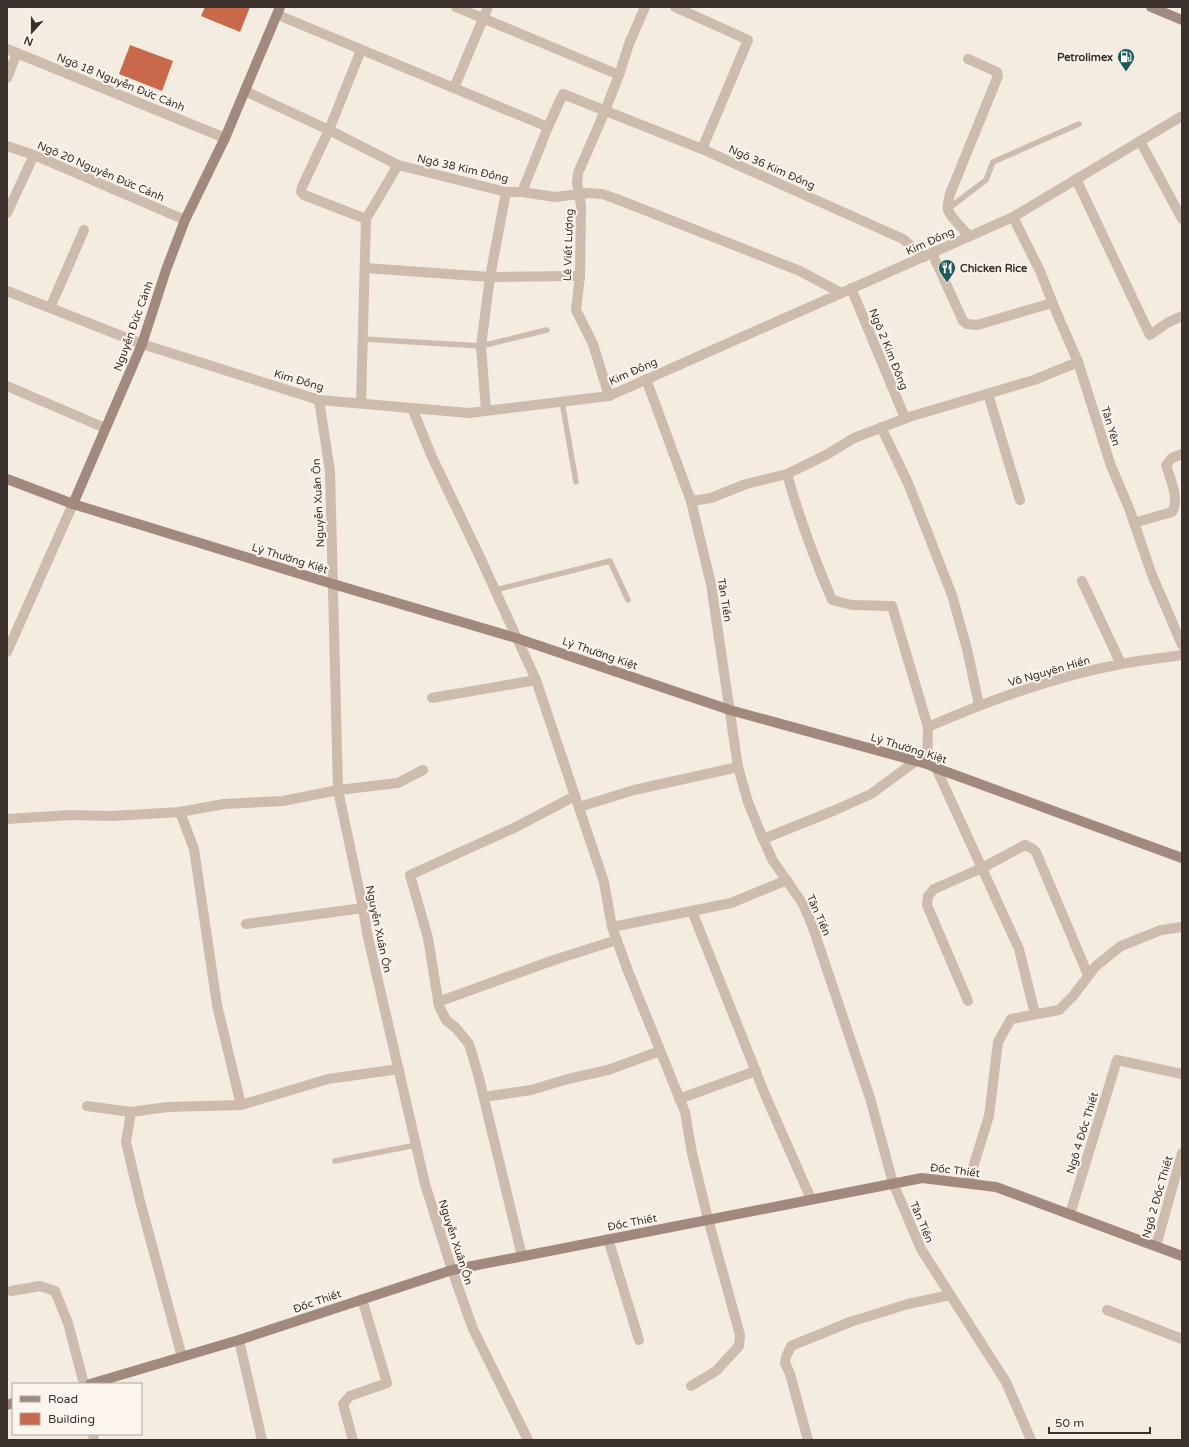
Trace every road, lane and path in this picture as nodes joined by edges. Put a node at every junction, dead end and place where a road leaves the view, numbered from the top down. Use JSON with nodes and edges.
{"nodes":[{"id":1,"x":456,"y":7,"type":"edge"},
{"id":2,"x":488,"y":7,"type":"edge"},
{"id":3,"x":645,"y":7,"type":"edge"},
{"id":4,"x":675,"y":7,"type":"edge"},
{"id":5,"x":1151,"y":7,"type":"edge"},
{"id":6,"x":279,"y":11,"type":"edge"},
{"id":7,"x":484,"y":18,"type":"junction"},
{"id":8,"x":1182,"y":20,"type":"edge"},
{"id":9,"x":7,"y":49,"type":"edge"},
{"id":10,"x":362,"y":50,"type":"junction"},
{"id":11,"x":17,"y":53,"type":"junction"},
{"id":12,"x":968,"y":59,"type":"dead end"},
{"id":13,"x":619,"y":74,"type":"junction"},
{"id":14,"x":7,"y":78,"type":"edge"},
{"id":15,"x":454,"y":88,"type":"junction"},
{"id":16,"x":245,"y":91,"type":"junction"},
{"id":17,"x":605,"y":111,"type":"junction"},
{"id":18,"x":1182,"y":116,"type":"edge"},
{"id":19,"x":1079,"y":124,"type":"dead end"},
{"id":20,"x":548,"y":127,"type":"junction"},
{"id":21,"x":329,"y":130,"type":"junction"},
{"id":22,"x":225,"y":138,"type":"junction"},
{"id":23,"x":1140,"y":141,"type":"junction"},
{"id":24,"x":7,"y":146,"type":"edge"},
{"id":25,"x":702,"y":149,"type":"junction"},
{"id":26,"x":34,"y":155,"type":"junction"},
{"id":27,"x":398,"y":165,"type":"junction"},
{"id":28,"x":1076,"y":179,"type":"junction"},
{"id":29,"x":506,"y":192,"type":"junction"},
{"id":30,"x":522,"y":192,"type":"junction"},
{"id":31,"x":578,"y":193,"type":"junction"},
{"id":32,"x":948,"y":210,"type":"junction"},
{"id":33,"x":7,"y":213,"type":"edge"},
{"id":34,"x":1013,"y":217,"type":"junction"},
{"id":35,"x":366,"y":219,"type":"junction"},
{"id":36,"x":1182,"y":219,"type":"edge"},
{"id":37,"x":185,"y":220,"type":"junction"},
{"id":38,"x":84,"y":230,"type":"dead end"},
{"id":39,"x":969,"y":236,"type":"junction"},
{"id":40,"x":928,"y":255,"type":"junction"},
{"id":41,"x":366,"y":268,"type":"junction"},
{"id":42,"x":580,"y":276,"type":"junction"},
{"id":43,"x":490,"y":277,"type":"junction"},
{"id":44,"x":851,"y":288,"type":"junction"},
{"id":45,"x":7,"y":290,"type":"edge"},
{"id":46,"x":841,"y":293,"type":"junction"},
{"id":47,"x":1052,"y":303,"type":"junction"},
{"id":48,"x":50,"y":308,"type":"junction"},
{"id":49,"x":1182,"y":316,"type":"edge"},
{"id":50,"x":547,"y":330,"type":"dead end"},
{"id":51,"x":363,"y":339,"type":"junction"},
{"id":52,"x":142,"y":344,"type":"junction"},
{"id":53,"x":481,"y":346,"type":"junction"},
{"id":54,"x":1078,"y":362,"type":"junction"},
{"id":55,"x":646,"y":379,"type":"junction"},
{"id":56,"x":7,"y":386,"type":"edge"},
{"id":57,"x":988,"y":394,"type":"junction"},
{"id":58,"x":609,"y":396,"type":"junction"},
{"id":59,"x":320,"y":400,"type":"junction"},
{"id":60,"x":562,"y":402,"type":"junction"},
{"id":61,"x":361,"y":403,"type":"junction"},
{"id":62,"x":412,"y":408,"type":"junction"},
{"id":63,"x":486,"y":411,"type":"junction"},
{"id":64,"x":905,"y":418,"type":"junction"},
{"id":65,"x":882,"y":427,"type":"junction"},
{"id":66,"x":104,"y":428,"type":"junction"},
{"id":67,"x":1182,"y":454,"type":"edge"},
{"id":68,"x":787,"y":474,"type":"junction"},
{"id":69,"x":7,"y":479,"type":"edge"},
{"id":70,"x":576,"y":482,"type":"dead end"},
{"id":71,"x":1020,"y":500,"type":"dead end"},
{"id":72,"x":691,"y":501,"type":"junction"},
{"id":73,"x":73,"y":504,"type":"junction"},
{"id":74,"x":1134,"y":523,"type":"junction"},
{"id":75,"x":1082,"y":581,"type":"dead end"},
{"id":76,"x":333,"y":584,"type":"junction"},
{"id":77,"x":495,"y":590,"type":"junction"},
{"id":78,"x":628,"y":600,"type":"dead end"},
{"id":79,"x":516,"y":638,"type":"junction"},
{"id":80,"x":1182,"y":645,"type":"edge"},
{"id":81,"x":7,"y":652,"type":"edge"},
{"id":82,"x":1182,"y":655,"type":"edge"},
{"id":83,"x":1121,"y":664,"type":"junction"},
{"id":84,"x":536,"y":680,"type":"junction"},
{"id":85,"x":432,"y":698,"type":"dead end"},
{"id":86,"x":979,"y":705,"type":"junction"},
{"id":87,"x":730,"y":710,"type":"junction"},
{"id":88,"x":928,"y":727,"type":"junction"},
{"id":89,"x":916,"y":761,"type":"junction"},
{"id":90,"x":932,"y":766,"type":"junction"},
{"id":91,"x":738,"y":767,"type":"junction"},
{"id":92,"x":423,"y":770,"type":"dead end"},
{"id":93,"x":338,"y":790,"type":"junction"},
{"id":94,"x":575,"y":796,"type":"junction"},
{"id":95,"x":579,"y":807,"type":"junction"},
{"id":96,"x":180,"y":812,"type":"junction"},
{"id":97,"x":7,"y":819,"type":"edge"},
{"id":98,"x":763,"y":840,"type":"junction"},
{"id":99,"x":1182,"y":858,"type":"edge"},
{"id":100,"x":982,"y":868,"type":"junction"},
{"id":101,"x":787,"y":880,"type":"junction"},
{"id":102,"x":363,"y":908,"type":"junction"},
{"id":103,"x":692,"y":911,"type":"junction"},
{"id":104,"x":246,"y":924,"type":"dead end"},
{"id":105,"x":612,"y":927,"type":"junction"},
{"id":106,"x":1182,"y":927,"type":"edge"},
{"id":107,"x":617,"y":940,"type":"junction"},
{"id":108,"x":1088,"y":975,"type":"junction"},
{"id":109,"x":968,"y":1001,"type":"dead end"},
{"id":110,"x":438,"y":1002,"type":"junction"},
{"id":111,"x":1036,"y":1014,"type":"junction"},
{"id":112,"x":660,"y":1051,"type":"junction"},
{"id":113,"x":399,"y":1069,"type":"junction"},
{"id":114,"x":756,"y":1071,"type":"junction"},
{"id":115,"x":1182,"y":1074,"type":"edge"},
{"id":116,"x":484,"y":1097,"type":"junction"},
{"id":117,"x":679,"y":1099,"type":"junction"},
{"id":118,"x":241,"y":1105,"type":"junction"},
{"id":119,"x":87,"y":1106,"type":"dead end"},
{"id":120,"x":131,"y":1112,"type":"junction"},
{"id":121,"x":416,"y":1145,"type":"junction"},
{"id":122,"x":1182,"y":1154,"type":"edge"},
{"id":123,"x":335,"y":1161,"type":"dead end"},
{"id":124,"x":893,"y":1183,"type":"junction"},
{"id":125,"x":968,"y":1183,"type":"junction"},
{"id":126,"x":812,"y":1199,"type":"junction"},
{"id":127,"x":1070,"y":1214,"type":"junction"},
{"id":128,"x":708,"y":1219,"type":"junction"},
{"id":129,"x":608,"y":1239,"type":"junction"},
{"id":130,"x":1156,"y":1246,"type":"junction"},
{"id":131,"x":522,"y":1256,"type":"junction"},
{"id":132,"x":1182,"y":1256,"type":"edge"},
{"id":133,"x":452,"y":1270,"type":"junction"},
{"id":134,"x":11,"y":1291,"type":"dead end"},
{"id":135,"x":950,"y":1295,"type":"junction"},
{"id":136,"x":362,"y":1299,"type":"junction"},
{"id":137,"x":1106,"y":1310,"type":"dead end"},
{"id":138,"x":1182,"y":1339,"type":"edge"},
{"id":139,"x":240,"y":1340,"type":"junction"},
{"id":140,"x":639,"y":1340,"type":"dead end"},
{"id":141,"x":182,"y":1357,"type":"junction"},
{"id":142,"x":84,"y":1383,"type":"edge"},
{"id":143,"x":93,"y":1383,"type":"edge"},
{"id":144,"x":691,"y":1386,"type":"dead end"},
{"id":145,"x":262,"y":1440,"type":"edge"},
{"id":146,"x":353,"y":1440,"type":"edge"},
{"id":147,"x":528,"y":1440,"type":"edge"},
{"id":148,"x":808,"y":1440,"type":"edge"},
{"id":149,"x":1031,"y":1440,"type":"edge"}],
"edges":[{"from":1,"to":7,"type":"street"},
{"from":2,"to":7,"type":"street"},
{"from":3,"to":13,"type":"street","name":"Lê Viết Lượng"},
{"from":4,"to":25,"type":"street"},
{"from":5,"to":8,"type":"street"},
{"from":6,"to":10,"type":"street"},
{"from":6,"to":16,"type":"street","name":"Nguyễn Đức Cảnh"},
{"from":7,"to":13,"type":"street"},
{"from":7,"to":15,"type":"street"},
{"from":9,"to":11,"type":"street","name":"Ngõ 18 Nguyễn Đức Cảnh"},
{"from":10,"to":15,"type":"street"},
{"from":10,"to":21,"type":"street"},
{"from":11,"to":14,"type":"street"},
{"from":11,"to":22,"type":"street","name":"Ngõ 18 Nguyễn Đức Cảnh"},
{"from":12,"to":32,"type":"street"},
{"from":13,"to":17,"type":"street","name":"Lê Viết Lượng"},
{"from":15,"to":20,"type":"street"},
{"from":16,"to":21,"type":"street","name":"Ngõ 38 Kim Đồng"},
{"from":16,"to":22,"type":"street","name":"Nguyễn Đức Cảnh"},
{"from":17,"to":20,"type":"street","name":"Ngõ 36 Kim Đồng"},
{"from":17,"to":25,"type":"street","name":"Ngõ 36 Kim Đồng"},
{"from":17,"to":31,"type":"street","name":"Lê Viết Lượng"},
{"from":18,"to":23,"type":"street","name":"Kim Đồng"},
{"from":19,"to":32,"type":"lane"},
{"from":20,"to":30,"type":"street"},
{"from":21,"to":27,"type":"street","name":"Ngõ 38 Kim Đồng"},
{"from":21,"to":35,"type":"street"},
{"from":22,"to":37,"type":"street","name":"Nguyễn Đức Cảnh"},
{"from":23,"to":28,"type":"street","name":"Kim Đồng"},
{"from":23,"to":36,"type":"street"},
{"from":24,"to":26,"type":"street","name":"Ngõ 20 Nguyễn Đức Cảnh"},
{"from":25,"to":40,"type":"street","name":"Ngõ 36 Kim Đồng"},
{"from":26,"to":33,"type":"street"},
{"from":26,"to":37,"type":"street","name":"Ngõ 20 Nguyễn Đức Cảnh"},
{"from":27,"to":29,"type":"street","name":"Ngõ 38 Kim Đồng"},
{"from":27,"to":35,"type":"street"},
{"from":28,"to":34,"type":"street","name":"Kim Đồng"},
{"from":28,"to":49,"type":"street"},
{"from":29,"to":30,"type":"street","name":"Ngõ 38 Kim Đồng"},
{"from":29,"to":43,"type":"street"},
{"from":30,"to":31,"type":"street","name":"Ngõ 38 Kim Đồng"},
{"from":31,"to":42,"type":"street","name":"Lê Viết Lượng"},
{"from":31,"to":46,"type":"street","name":"Ngõ 38 Kim Đồng"},
{"from":32,"to":39,"type":"street"},
{"from":34,"to":39,"type":"street","name":"Kim Đồng"},
{"from":34,"to":47,"type":"street","name":"Tân Yên"},
{"from":35,"to":41,"type":"street"},
{"from":37,"to":52,"type":"street","name":"Nguyễn Đức Cảnh"},
{"from":38,"to":48,"type":"street"},
{"from":39,"to":40,"type":"street","name":"Kim Đồng"},
{"from":40,"to":44,"type":"street","name":"Kim Đồng"},
{"from":40,"to":47,"type":"street"},
{"from":41,"to":43,"type":"street"},
{"from":41,"to":51,"type":"street"},
{"from":42,"to":43,"type":"street"},
{"from":42,"to":58,"type":"street","name":"Lê Viết Lượng"},
{"from":43,"to":53,"type":"street"},
{"from":44,"to":46,"type":"street","name":"Kim Đồng"},
{"from":44,"to":64,"type":"street","name":"Ngõ 2 Kim Đồng"},
{"from":45,"to":48,"type":"street","name":"Kim Đồng"},
{"from":46,"to":55,"type":"street","name":"Kim Đồng"},
{"from":47,"to":54,"type":"street","name":"Tân Yên"},
{"from":48,"to":52,"type":"street","name":"Kim Đồng"},
{"from":50,"to":53,"type":"lane"},
{"from":51,"to":53,"type":"lane"},
{"from":51,"to":61,"type":"street"},
{"from":52,"to":59,"type":"street","name":"Kim Đồng"},
{"from":52,"to":66,"type":"street","name":"Nguyễn Đức Cảnh"},
{"from":53,"to":63,"type":"street"},
{"from":54,"to":57,"type":"street"},
{"from":54,"to":74,"type":"street","name":"Tân Yên"},
{"from":55,"to":58,"type":"street","name":"Kim Đồng"},
{"from":55,"to":72,"type":"street","name":"Tân Tiến"},
{"from":56,"to":66,"type":"street"},
{"from":57,"to":64,"type":"street"},
{"from":57,"to":71,"type":"street"},
{"from":58,"to":60,"type":"street","name":"Kim Đồng"},
{"from":59,"to":61,"type":"street","name":"Kim Đồng"},
{"from":59,"to":76,"type":"street","name":"Nguyễn Xuân Ôn"},
{"from":60,"to":63,"type":"street","name":"Kim Đồng"},
{"from":60,"to":70,"type":"lane"},
{"from":61,"to":62,"type":"street","name":"Kim Đồng"},
{"from":62,"to":63,"type":"street","name":"Kim Đồng"},
{"from":62,"to":77,"type":"street"},
{"from":64,"to":65,"type":"street"},
{"from":65,"to":68,"type":"street"},
{"from":65,"to":86,"type":"street"},
{"from":66,"to":73,"type":"street","name":"Nguyễn Đức Cảnh"},
{"from":67,"to":74,"type":"street"},
{"from":68,"to":72,"type":"street"},
{"from":68,"to":88,"type":"street"},
{"from":69,"to":73,"type":"street","name":"Lý Thường Kiệt"},
{"from":72,"to":87,"type":"street","name":"Tân Tiến"},
{"from":73,"to":76,"type":"street","name":"Lý Thường Kiệt"},
{"from":73,"to":81,"type":"street","name":"Nguyễn Đức Cảnh"},
{"from":74,"to":80,"type":"street","name":"Tân Yên"},
{"from":75,"to":83,"type":"street"},
{"from":76,"to":79,"type":"street","name":"Lý Thường Kiệt"},
{"from":76,"to":93,"type":"street","name":"Nguyễn Xuân Ôn"},
{"from":77,"to":78,"type":"lane"},
{"from":77,"to":79,"type":"street"},
{"from":79,"to":84,"type":"street"},
{"from":79,"to":87,"type":"street","name":"Lý Thường Kiệt"},
{"from":82,"to":83,"type":"street","name":"Võ Nguyên Hiến"},
{"from":83,"to":86,"type":"street","name":"Võ Nguyên Hiến"},
{"from":84,"to":85,"type":"street"},
{"from":84,"to":94,"type":"street"},
{"from":86,"to":88,"type":"street","name":"Võ Nguyên Hiến"},
{"from":87,"to":89,"type":"street","name":"Lý Thường Kiệt"},
{"from":87,"to":91,"type":"street","name":"Tân Tiến"},
{"from":88,"to":90,"type":"street"},
{"from":89,"to":90,"type":"street","name":"Lý Thường Kiệt"},
{"from":89,"to":98,"type":"street"},
{"from":90,"to":99,"type":"street","name":"Lý Thường Kiệt"},
{"from":90,"to":100,"type":"street"},
{"from":91,"to":95,"type":"street"},
{"from":91,"to":98,"type":"street","name":"Tân Tiến"},
{"from":92,"to":93,"type":"street"},
{"from":93,"to":96,"type":"street"},
{"from":93,"to":102,"type":"street","name":"Nguyễn Xuân Ôn"},
{"from":94,"to":95,"type":"street"},
{"from":94,"to":110,"type":"street"},
{"from":95,"to":105,"type":"street"},
{"from":96,"to":97,"type":"street"},
{"from":96,"to":118,"type":"street"},
{"from":98,"to":101,"type":"street","name":"Tân Tiến"},
{"from":100,"to":108,"type":"street"},
{"from":100,"to":109,"type":"street"},
{"from":100,"to":111,"type":"street"},
{"from":101,"to":103,"type":"street"},
{"from":101,"to":124,"type":"street","name":"Tân Tiến"},
{"from":102,"to":104,"type":"street"},
{"from":102,"to":113,"type":"street","name":"Nguyễn Xuân Ôn"},
{"from":103,"to":105,"type":"street"},
{"from":103,"to":114,"type":"street"},
{"from":105,"to":107,"type":"street"},
{"from":106,"to":108,"type":"street"},
{"from":107,"to":110,"type":"street"},
{"from":107,"to":112,"type":"street"},
{"from":108,"to":111,"type":"street"},
{"from":110,"to":116,"type":"street"},
{"from":111,"to":125,"type":"street"},
{"from":112,"to":116,"type":"street"},
{"from":112,"to":117,"type":"street"},
{"from":113,"to":118,"type":"street"},
{"from":113,"to":121,"type":"street","name":"Nguyễn Xuân Ôn"},
{"from":114,"to":117,"type":"street"},
{"from":114,"to":126,"type":"street"},
{"from":115,"to":127,"type":"street","name":"Ngõ 4 Đốc Thiết"},
{"from":116,"to":131,"type":"street"},
{"from":117,"to":128,"type":"street"},
{"from":118,"to":120,"type":"street"},
{"from":119,"to":120,"type":"street"},
{"from":120,"to":141,"type":"street"},
{"from":121,"to":123,"type":"lane"},
{"from":121,"to":133,"type":"street","name":"Nguyễn Xuân Ôn"},
{"from":122,"to":130,"type":"street","name":"Ngõ 2 Đốc Thiết"},
{"from":124,"to":125,"type":"street","name":"Đốc Thiết"},
{"from":124,"to":126,"type":"street","name":"Đốc Thiết"},
{"from":124,"to":135,"type":"street","name":"Tân Tiến"},
{"from":125,"to":127,"type":"street","name":"Đốc Thiết"},
{"from":126,"to":128,"type":"street","name":"Đốc Thiết"},
{"from":127,"to":130,"type":"street","name":"Đốc Thiết"},
{"from":128,"to":129,"type":"street","name":"Đốc Thiết"},
{"from":128,"to":144,"type":"street"},
{"from":129,"to":131,"type":"street","name":"Đốc Thiết"},
{"from":129,"to":140,"type":"street"},
{"from":130,"to":132,"type":"street","name":"Đốc Thiết"},
{"from":131,"to":133,"type":"street","name":"Đốc Thiết"},
{"from":133,"to":136,"type":"street","name":"Đốc Thiết"},
{"from":133,"to":147,"type":"street","name":"Nguyễn Xuân Ôn"},
{"from":134,"to":142,"type":"street"},
{"from":135,"to":148,"type":"street"},
{"from":135,"to":149,"type":"street","name":"Tân Tiến"},
{"from":136,"to":139,"type":"street","name":"Đốc Thiết"},
{"from":136,"to":146,"type":"street"},
{"from":137,"to":138,"type":"street"},
{"from":139,"to":141,"type":"street","name":"Đốc Thiết"},
{"from":139,"to":145,"type":"street"},
{"from":141,"to":143,"type":"street","name":"Đốc Thiết"}]}
